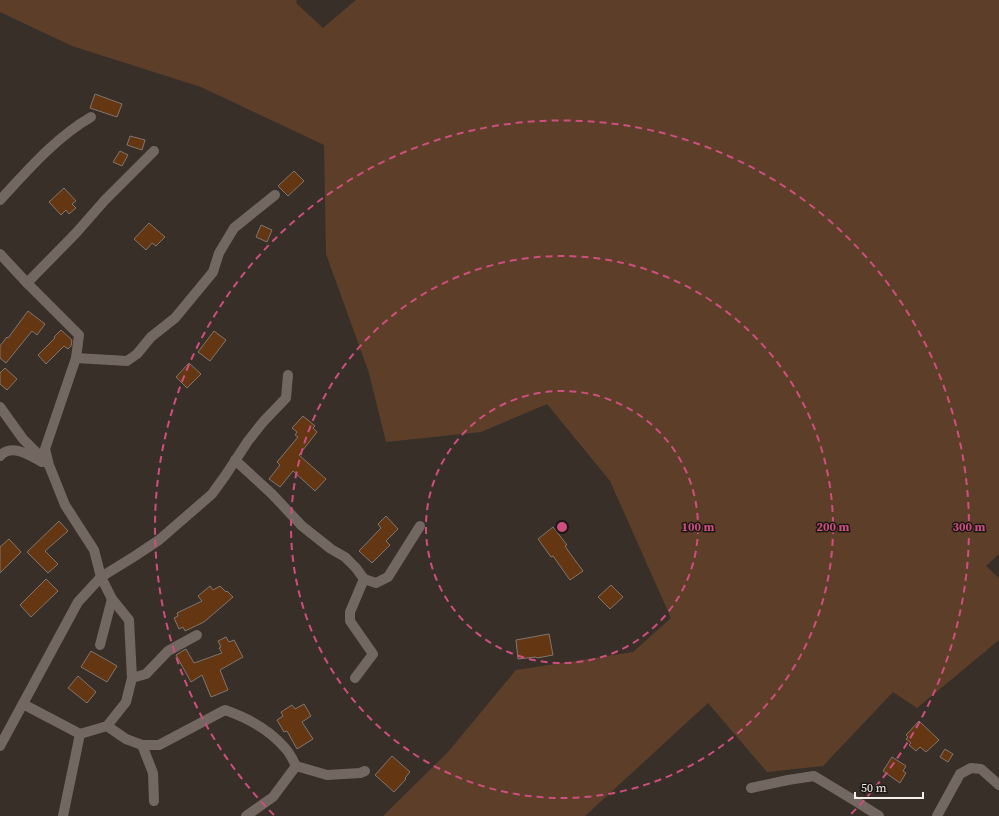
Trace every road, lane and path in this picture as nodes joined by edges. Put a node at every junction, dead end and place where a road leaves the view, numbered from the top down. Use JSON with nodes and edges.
{"nodes":[{"id":1,"x":91,"y":117,"type":"dead end"},
{"id":2,"x":154,"y":151,"type":"dead end"},
{"id":3,"x":275,"y":194,"type":"dead end"},
{"id":4,"x":0,"y":200,"type":"edge"},
{"id":5,"x":0,"y":254,"type":"edge"},
{"id":6,"x":27,"y":284,"type":"junction"},
{"id":7,"x":76,"y":358,"type":"junction"},
{"id":8,"x":288,"y":375,"type":"dead end"},
{"id":9,"x":0,"y":407,"type":"edge"},
{"id":10,"x":0,"y":456,"type":"edge"},
{"id":11,"x":236,"y":460,"type":"junction"},
{"id":12,"x":49,"y":465,"type":"junction"},
{"id":13,"x":420,"y":526,"type":"dead end"},
{"id":14,"x":101,"y":577,"type":"junction"},
{"id":15,"x":364,"y":579,"type":"junction"},
{"id":16,"x":112,"y":600,"type":"junction"},
{"id":17,"x":197,"y":634,"type":"dead end"},
{"id":18,"x":100,"y":644,"type":"dead end"},
{"id":19,"x":132,"y":678,"type":"junction"},
{"id":20,"x":355,"y":678,"type":"dead end"},
{"id":21,"x":23,"y":704,"type":"junction"},
{"id":22,"x":107,"y":726,"type":"junction"},
{"id":23,"x":80,"y":734,"type":"junction"},
{"id":24,"x":142,"y":745,"type":"junction"},
{"id":25,"x":0,"y":746,"type":"edge"},
{"id":26,"x":296,"y":766,"type":"junction"},
{"id":27,"x":365,"y":771,"type":"dead end"},
{"id":28,"x":999,"y":785,"type":"edge"},
{"id":29,"x":751,"y":788,"type":"dead end"},
{"id":30,"x":154,"y":801,"type":"dead end"},
{"id":31,"x":63,"y":816,"type":"edge"},
{"id":32,"x":246,"y":816,"type":"edge"},
{"id":33,"x":879,"y":816,"type":"edge"},
{"id":34,"x":937,"y":816,"type":"edge"}],
"edges":[{"from":1,"to":4,"type":"street"},
{"from":2,"to":6,"type":"street"},
{"from":3,"to":7,"type":"street"},
{"from":5,"to":6,"type":"street"},
{"from":6,"to":7,"type":"street"},
{"from":7,"to":12,"type":"street"},
{"from":8,"to":11,"type":"street"},
{"from":9,"to":12,"type":"street"},
{"from":10,"to":12,"type":"street"},
{"from":11,"to":14,"type":"street"},
{"from":11,"to":15,"type":"street"},
{"from":12,"to":14,"type":"street"},
{"from":13,"to":15,"type":"street"},
{"from":14,"to":16,"type":"street"},
{"from":14,"to":21,"type":"street"},
{"from":15,"to":20,"type":"street"},
{"from":16,"to":18,"type":"street"},
{"from":16,"to":19,"type":"street"},
{"from":17,"to":19,"type":"street"},
{"from":19,"to":22,"type":"street"},
{"from":21,"to":23,"type":"street"},
{"from":21,"to":25,"type":"street"},
{"from":22,"to":23,"type":"street"},
{"from":22,"to":24,"type":"street"},
{"from":23,"to":31,"type":"street"},
{"from":24,"to":26,"type":"street"},
{"from":24,"to":30,"type":"street"},
{"from":26,"to":27,"type":"street"},
{"from":26,"to":32,"type":"street"},
{"from":28,"to":34,"type":"street"},
{"from":29,"to":33,"type":"street"}]}
